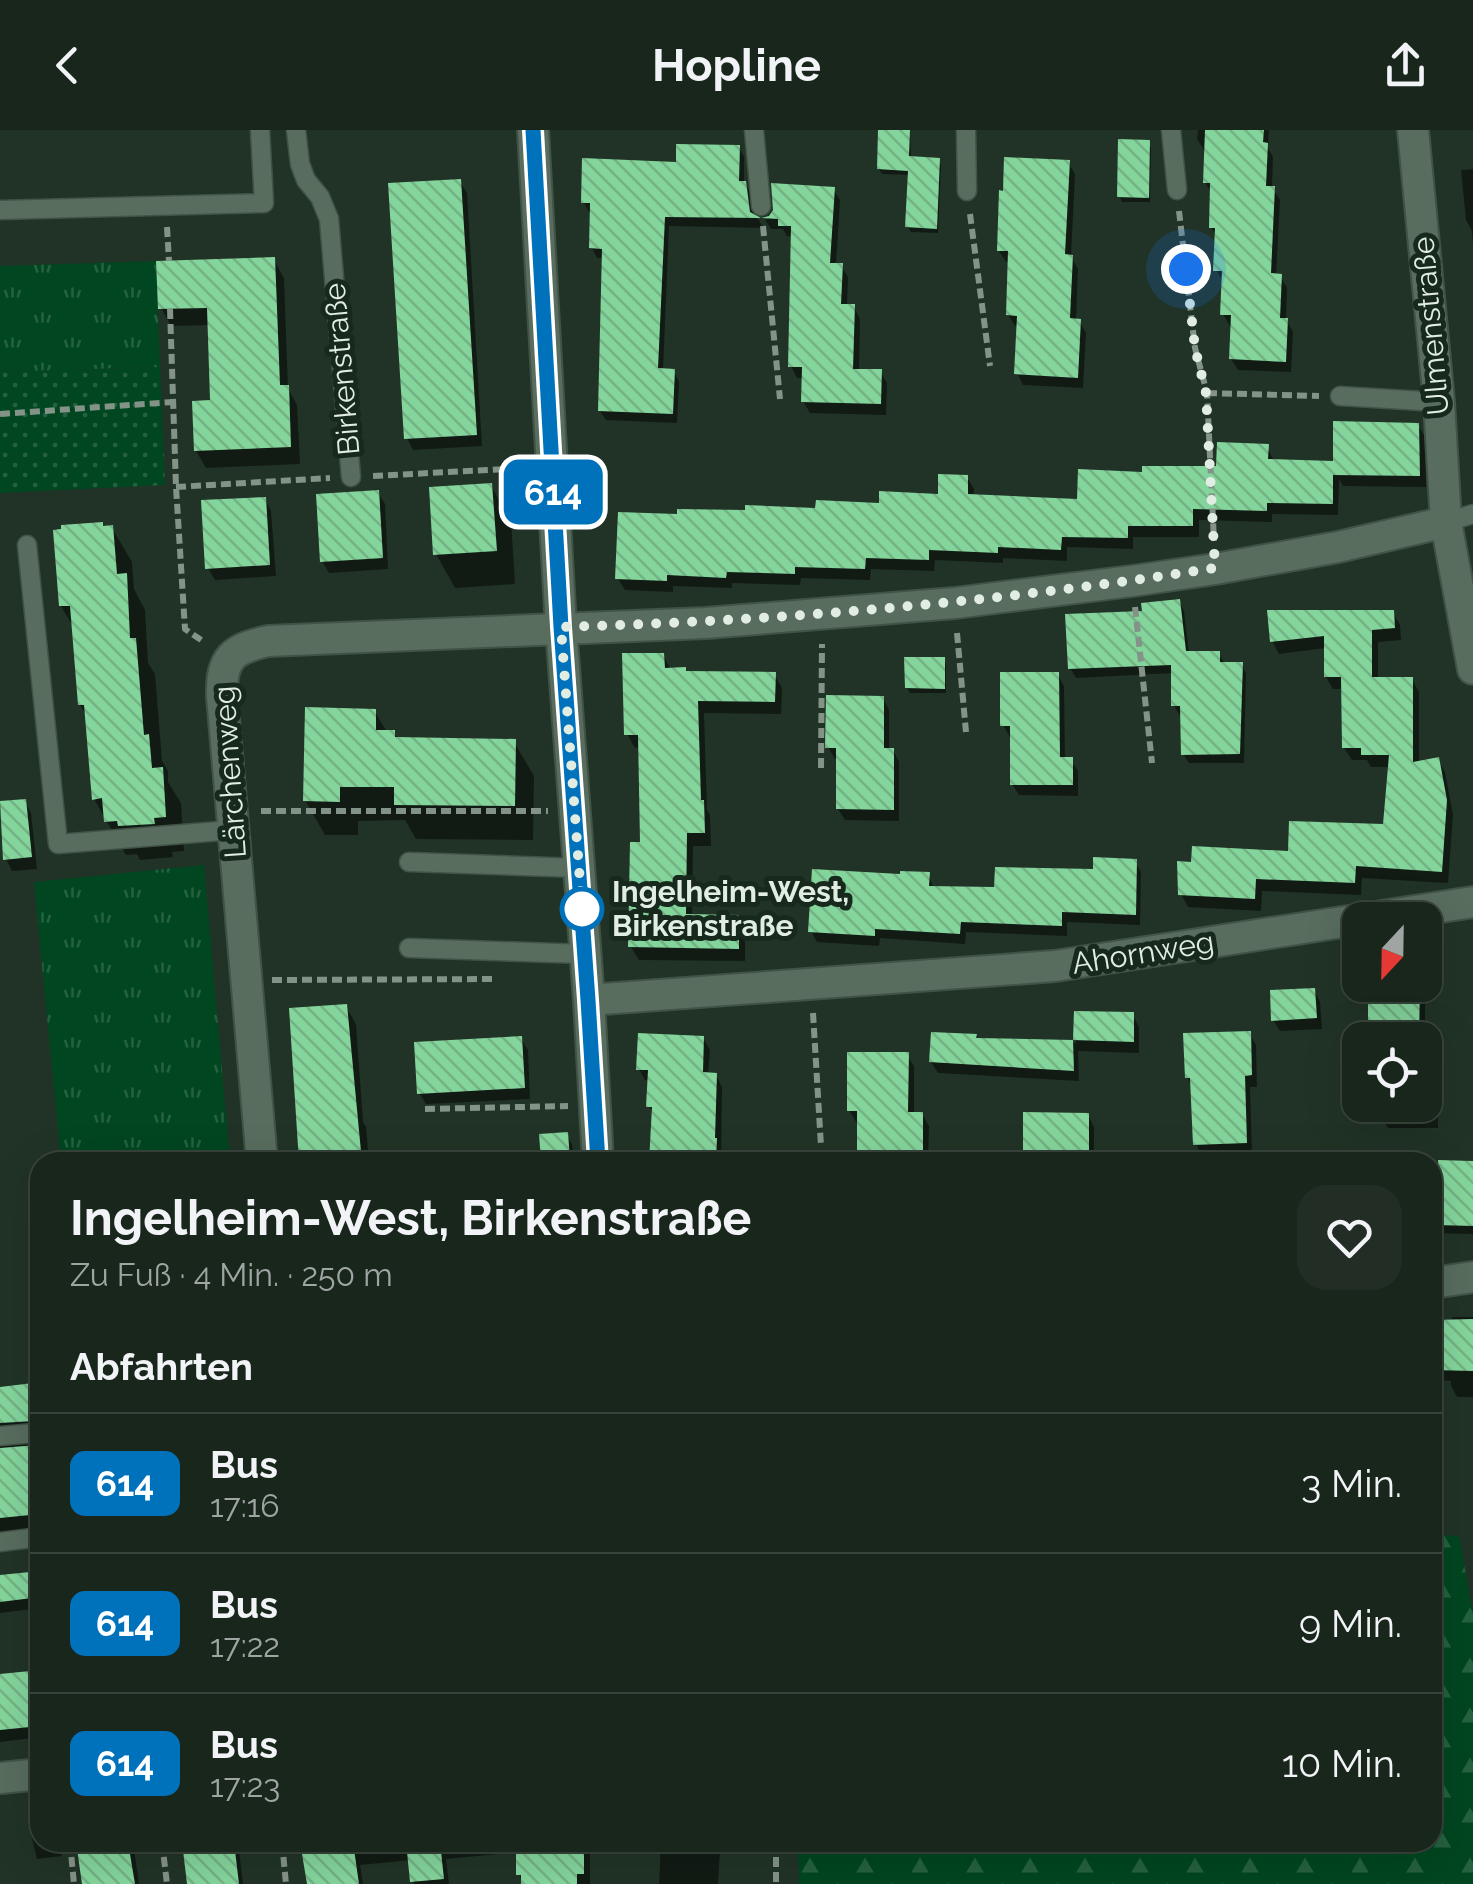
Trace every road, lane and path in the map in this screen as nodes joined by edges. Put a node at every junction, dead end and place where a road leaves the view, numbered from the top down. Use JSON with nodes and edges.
{"nodes":[{"id":1,"x":260,"y":130,"type":"edge"},
{"id":2,"x":296,"y":130,"type":"edge"},
{"id":3,"x":533,"y":130,"type":"edge"},
{"id":4,"x":754,"y":130,"type":"edge"},
{"id":5,"x":966,"y":130,"type":"edge"},
{"id":6,"x":1171,"y":130,"type":"edge"},
{"id":7,"x":1414,"y":130,"type":"edge"},
{"id":8,"x":967,"y":190,"type":"joint"},
{"id":9,"x":1176,"y":190,"type":"joint"},
{"id":10,"x":761,"y":206,"type":"joint"},
{"id":11,"x":0,"y":210,"type":"edge"},
{"id":12,"x":170,"y":309,"type":"dead end"},
{"id":13,"x":990,"y":366,"type":"dead end"},
{"id":14,"x":1206,"y":393,"type":"junction"},
{"id":15,"x":1340,"y":396,"type":"joint"},
{"id":16,"x":780,"y":399,"type":"dead end"},
{"id":17,"x":173,"y":402,"type":"junction"},
{"id":18,"x":1439,"y":402,"type":"junction"},
{"id":19,"x":0,"y":414,"type":"edge"},
{"id":20,"x":551,"y":467,"type":"junction"},
{"id":21,"x":352,"y":477,"type":"junction"},
{"id":22,"x":176,"y":487,"type":"junction"},
{"id":23,"x":1459,"y":518,"type":"edge"},
{"id":24,"x":27,"y":545,"type":"dead end"},
{"id":25,"x":1215,"y":568,"type":"junction"},
{"id":26,"x":1132,"y":581,"type":"junction"},
{"id":27,"x":955,"y":602,"type":"junction"},
{"id":28,"x":822,"y":612,"type":"junction"},
{"id":29,"x":561,"y":627,"type":"junction"},
{"id":30,"x":228,"y":659,"type":"junction"},
{"id":31,"x":1473,"y":668,"type":"edge"},
{"id":32,"x":966,"y":732,"type":"dead end"},
{"id":33,"x":1152,"y":763,"type":"dead end"},
{"id":34,"x":822,"y":768,"type":"dead end"},
{"id":35,"x":574,"y":810,"type":"junction"},
{"id":36,"x":232,"y":820,"type":"junction"},
{"id":37,"x":409,"y":862,"type":"dead end"},
{"id":38,"x":578,"y":868,"type":"junction"},
{"id":39,"x":1473,"y":902,"type":"edge"},
{"id":40,"x":409,"y":948,"type":"dead end"},
{"id":41,"x":585,"y":954,"type":"junction"},
{"id":42,"x":511,"y":979,"type":"dead end"},
{"id":43,"x":246,"y":980,"type":"junction"},
{"id":44,"x":812,"y":985,"type":"junction"},
{"id":45,"x":588,"y":1000,"type":"junction"},
{"id":46,"x":595,"y":1106,"type":"junction"},
{"id":47,"x":425,"y":1109,"type":"dead end"},
{"id":48,"x":821,"y":1146,"type":"dead end"},
{"id":49,"x":261,"y":1152,"type":"edge"},
{"id":50,"x":597,"y":1152,"type":"edge"},
{"id":51,"x":1473,"y":1277,"type":"edge"},
{"id":52,"x":1442,"y":1282,"type":"edge"},
{"id":53,"x":30,"y":1433,"type":"edge"},
{"id":54,"x":0,"y":1436,"type":"edge"},
{"id":55,"x":30,"y":1538,"type":"edge"},
{"id":56,"x":0,"y":1542,"type":"edge"},
{"id":57,"x":30,"y":1775,"type":"edge"},
{"id":58,"x":0,"y":1778,"type":"edge"},
{"id":59,"x":71,"y":1852,"type":"edge"},
{"id":60,"x":163,"y":1852,"type":"edge"},
{"id":61,"x":283,"y":1852,"type":"edge"},
{"id":62,"x":776,"y":1852,"type":"edge"},
{"id":63,"x":74,"y":1884,"type":"edge"},
{"id":64,"x":167,"y":1884,"type":"edge"},
{"id":65,"x":286,"y":1884,"type":"edge"},
{"id":66,"x":776,"y":1884,"type":"edge"}],
"edges":[{"from":1,"to":11,"type":"lane"},
{"from":2,"to":21,"type":"lane","name":"Birkenstraße"},
{"from":3,"to":20,"type":"street"},
{"from":4,"to":10,"type":"lane"},
{"from":5,"to":8,"type":"lane"},
{"from":6,"to":9,"type":"lane"},
{"from":7,"to":18,"type":"street","name":"Ulmenstraße"},
{"from":8,"to":13,"type":"path"},
{"from":9,"to":14,"type":"path"},
{"from":10,"to":16,"type":"path"},
{"from":12,"to":17,"type":"path"},
{"from":14,"to":15,"type":"path"},
{"from":14,"to":25,"type":"path"},
{"from":15,"to":18,"type":"lane"},
{"from":17,"to":19,"type":"path"},
{"from":17,"to":22,"type":"path"},
{"from":18,"to":23,"type":"street","name":"Ulmenstraße"},
{"from":20,"to":21,"type":"path","name":"Birkenstraße"},
{"from":20,"to":29,"type":"street"},
{"from":21,"to":22,"type":"path"},
{"from":22,"to":30,"type":"path"},
{"from":23,"to":25,"type":"street","name":"Lärchenweg"},
{"from":23,"to":31,"type":"street","name":"Ulmenstraße"},
{"from":24,"to":36,"type":"lane"},
{"from":25,"to":26,"type":"street","name":"Lärchenweg"},
{"from":26,"to":27,"type":"street","name":"Lärchenweg"},
{"from":26,"to":33,"type":"path"},
{"from":27,"to":28,"type":"street","name":"Lärchenweg"},
{"from":27,"to":32,"type":"path"},
{"from":28,"to":29,"type":"street","name":"Lärchenweg"},
{"from":28,"to":34,"type":"path"},
{"from":29,"to":30,"type":"street","name":"Lärchenweg"},
{"from":29,"to":35,"type":"street"},
{"from":30,"to":36,"type":"street","name":"Lärchenweg"},
{"from":35,"to":36,"type":"path"},
{"from":35,"to":38,"type":"street"},
{"from":36,"to":43,"type":"street","name":"Lärchenweg"},
{"from":37,"to":38,"type":"lane"},
{"from":38,"to":41,"type":"street"},
{"from":39,"to":44,"type":"street","name":"Ahornweg"},
{"from":40,"to":41,"type":"lane"},
{"from":41,"to":45,"type":"street"},
{"from":42,"to":43,"type":"path"},
{"from":43,"to":49,"type":"street","name":"Lärchenweg"},
{"from":44,"to":45,"type":"street","name":"Ahornweg"},
{"from":44,"to":48,"type":"path"},
{"from":45,"to":46,"type":"street"},
{"from":46,"to":47,"type":"path"},
{"from":46,"to":50,"type":"street"},
{"from":51,"to":52,"type":"street"},
{"from":53,"to":54,"type":"lane"},
{"from":55,"to":56,"type":"lane"},
{"from":57,"to":58,"type":"street"},
{"from":59,"to":63,"type":"path"},
{"from":60,"to":64,"type":"path"},
{"from":61,"to":65,"type":"path"},
{"from":62,"to":66,"type":"path"}]}
